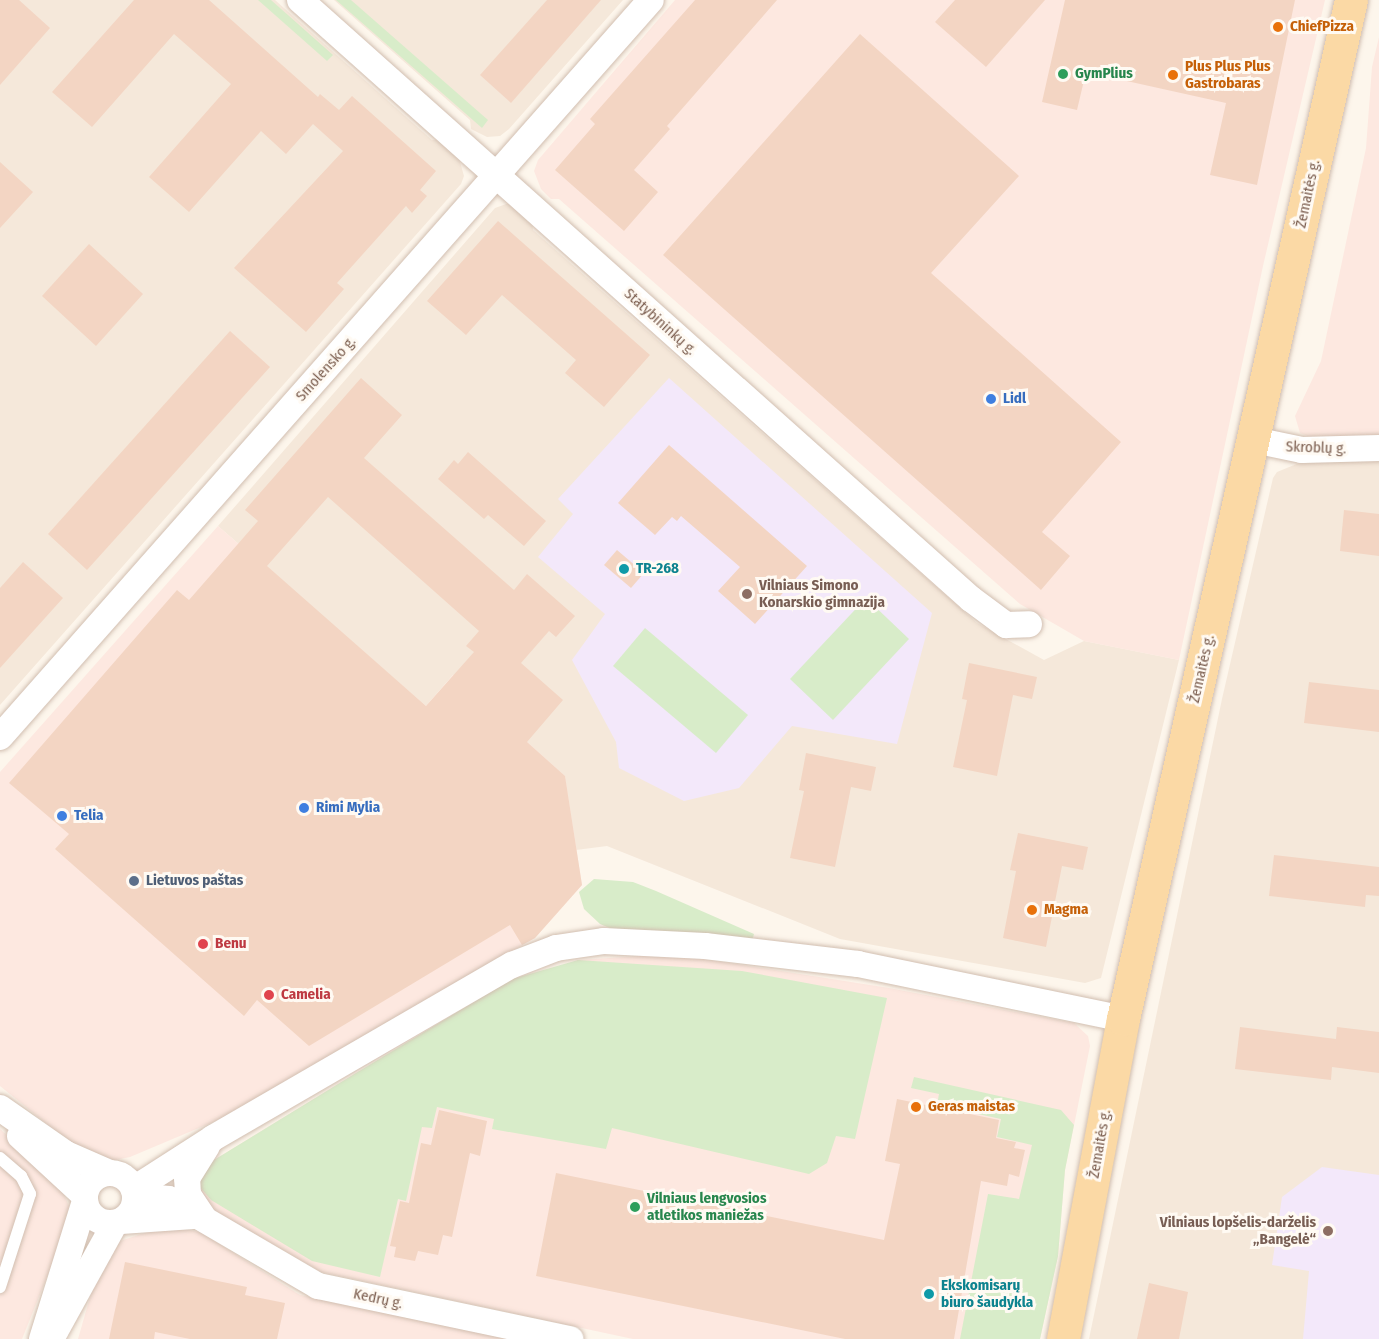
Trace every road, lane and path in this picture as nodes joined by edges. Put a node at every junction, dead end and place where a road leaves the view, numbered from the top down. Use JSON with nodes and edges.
{"nodes":[{"id":1,"x":300,"y":0,"type":"edge"},
{"id":2,"x":651,"y":0,"type":"edge"},
{"id":3,"x":1351,"y":0,"type":"edge"},
{"id":4,"x":497,"y":176,"type":"junction"},
{"id":5,"x":1254,"y":440,"type":"junction"},
{"id":6,"x":1379,"y":448,"type":"edge"},
{"id":7,"x":1029,"y":624,"type":"dead end"},
{"id":8,"x":0,"y":737,"type":"edge"},
{"id":9,"x":1124,"y":1019,"type":"junction"},
{"id":10,"x":0,"y":1108,"type":"edge"},
{"id":11,"x":0,"y":1113,"type":"edge"},
{"id":12,"x":213,"y":1138,"type":"junction"},
{"id":13,"x":0,"y":1158,"type":"edge"},
{"id":14,"x":124,"y":1183,"type":"junction"},
{"id":15,"x":85,"y":1199,"type":"junction"},
{"id":16,"x":202,"y":1217,"type":"junction"},
{"id":17,"x":118,"y":1222,"type":"junction"},
{"id":18,"x":0,"y":1287,"type":"edge"},
{"id":19,"x":42,"y":1339,"type":"edge"},
{"id":20,"x":51,"y":1339,"type":"edge"},
{"id":21,"x":570,"y":1339,"type":"edge"},
{"id":22,"x":1063,"y":1339,"type":"edge"}],
"edges":[{"from":1,"to":4,"type":"street","name":"Statybininkų g."},
{"from":2,"to":4,"type":"street","name":"Smolensko g."},
{"from":3,"to":5,"type":"main road","name":"Žemaitės g."},
{"from":4,"to":7,"type":"street","name":"Statybininkų g."},
{"from":4,"to":8,"type":"street","name":"Smolensko g."},
{"from":5,"to":6,"type":"street","name":"Skroblų g."},
{"from":5,"to":9,"type":"main road","name":"Žemaitės g."},
{"from":9,"to":12,"type":"street"},
{"from":9,"to":22,"type":"main road","name":"Žemaitės g."},
{"from":10,"to":14,"type":"street","name":"Kedrų g."},
{"from":11,"to":15,"type":"street"},
{"from":12,"to":14,"type":"street"},
{"from":12,"to":16,"type":"street"},
{"from":13,"to":18,"type":"lane"},
{"from":14,"to":15,"type":"street"},
{"from":14,"to":16,"type":"street","name":"Kedrų g."},
{"from":14,"to":17,"type":"street"},
{"from":15,"to":17,"type":"street"},
{"from":15,"to":19,"type":"street"},
{"from":16,"to":17,"type":"street","name":"Kedrų g."},
{"from":16,"to":21,"type":"street","name":"Kedrų g."},
{"from":17,"to":20,"type":"street"}]}
